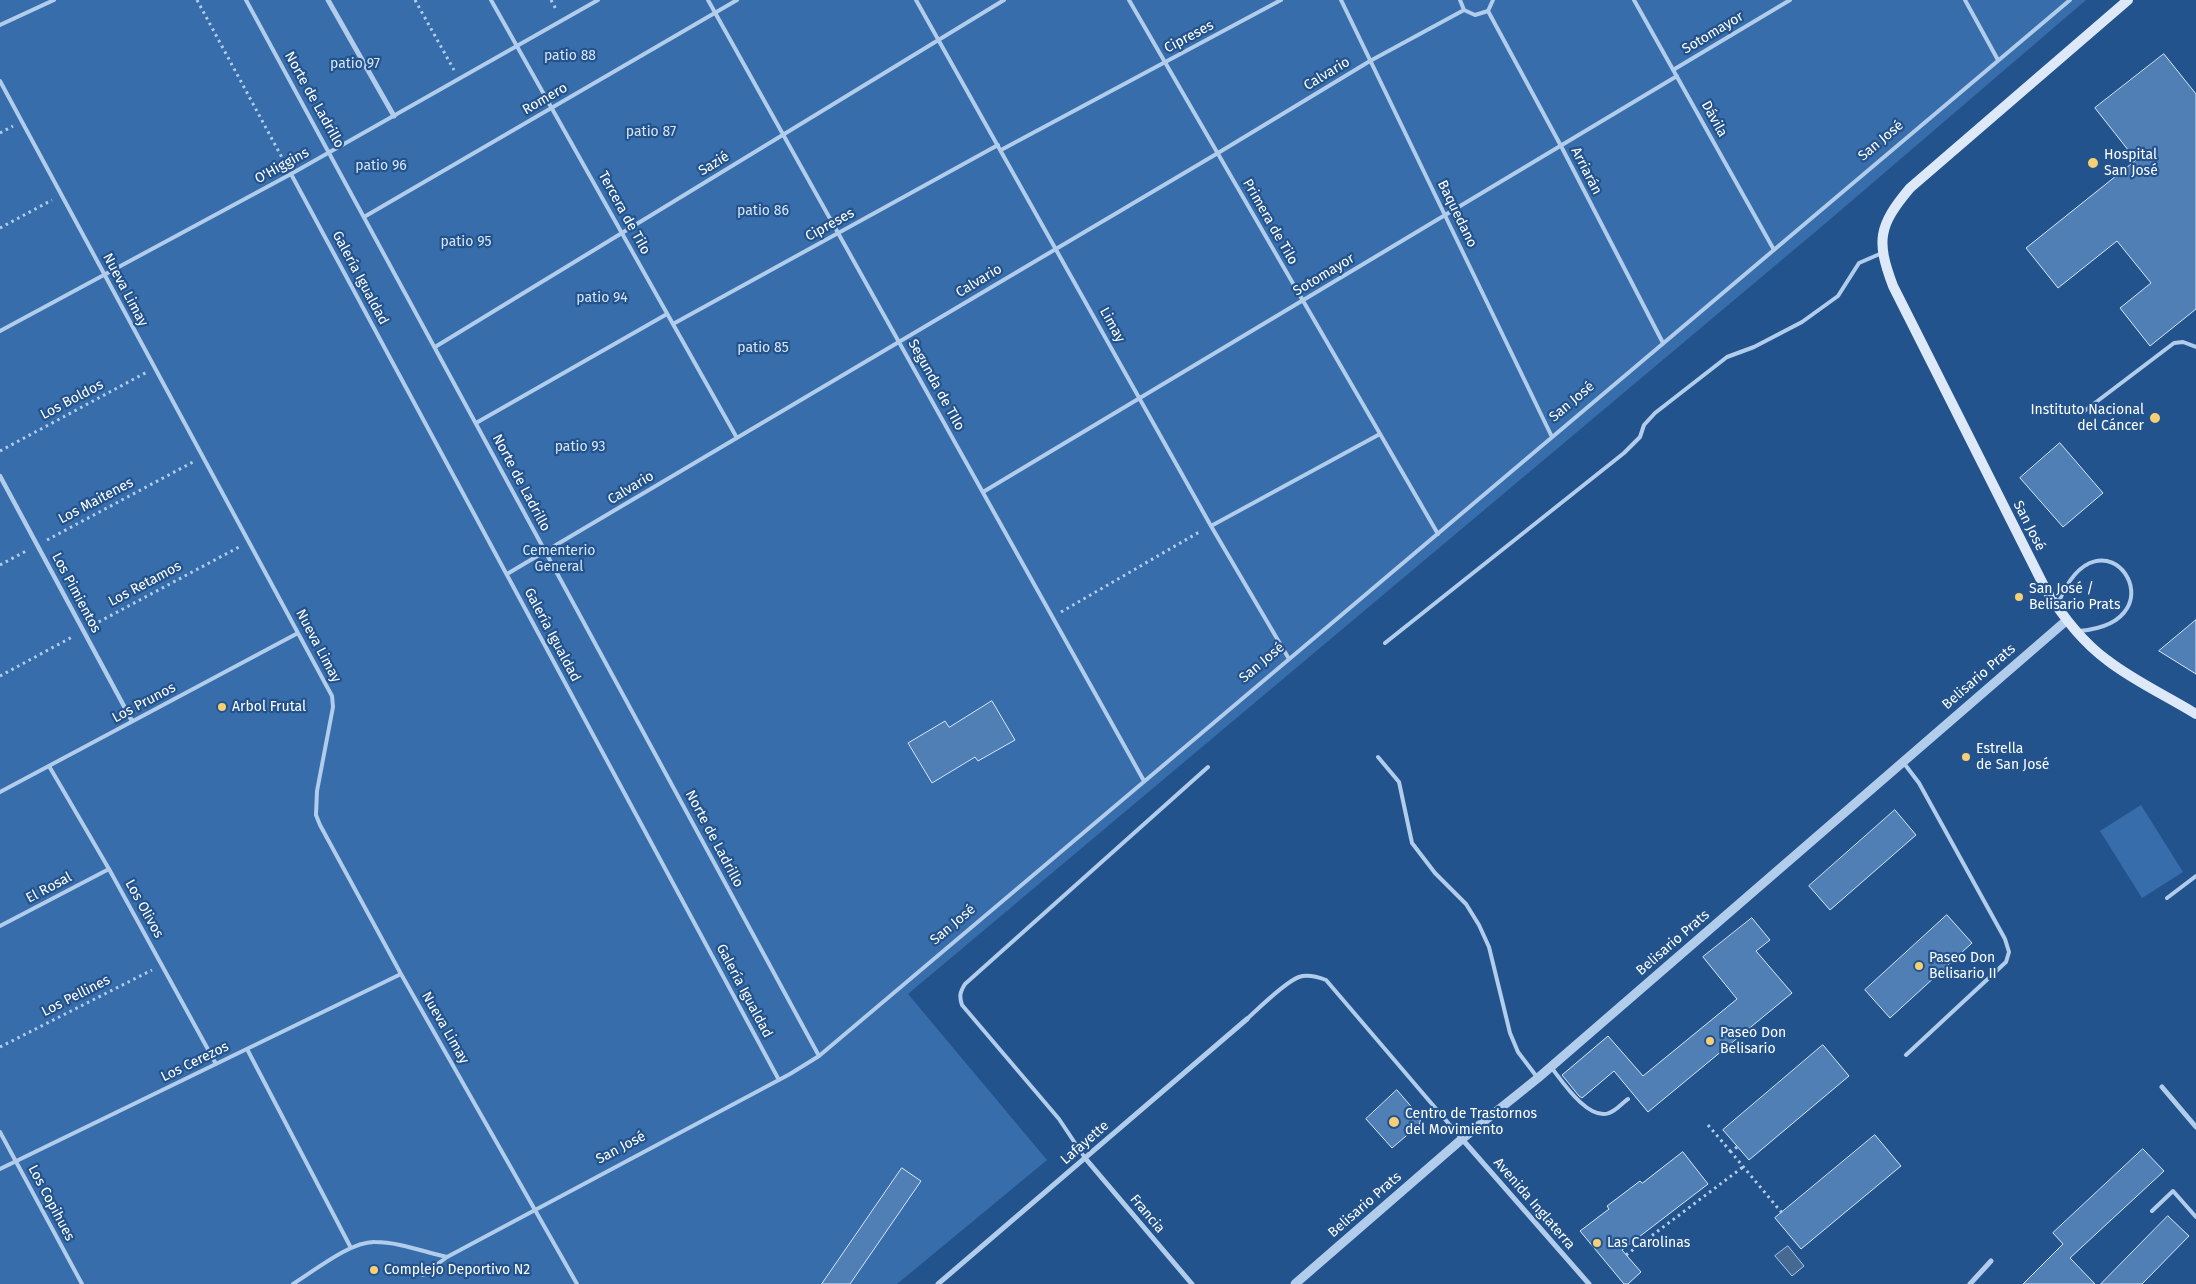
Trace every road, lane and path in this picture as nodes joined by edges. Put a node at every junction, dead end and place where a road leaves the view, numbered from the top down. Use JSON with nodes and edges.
{"nodes":[{"id":1,"x":54,"y":0,"type":"edge"},
{"id":2,"x":198,"y":0,"type":"edge"},
{"id":3,"x":246,"y":0,"type":"edge"},
{"id":4,"x":328,"y":0,"type":"edge"},
{"id":5,"x":415,"y":0,"type":"edge"},
{"id":6,"x":491,"y":0,"type":"edge"},
{"id":7,"x":598,"y":0,"type":"edge"},
{"id":8,"x":708,"y":0,"type":"edge"},
{"id":9,"x":737,"y":0,"type":"edge"},
{"id":10,"x":916,"y":0,"type":"edge"},
{"id":11,"x":1004,"y":0,"type":"edge"},
{"id":12,"x":1129,"y":0,"type":"edge"},
{"id":13,"x":1281,"y":0,"type":"edge"},
{"id":14,"x":1341,"y":0,"type":"edge"},
{"id":15,"x":1460,"y":0,"type":"edge"},
{"id":16,"x":1493,"y":0,"type":"edge"},
{"id":17,"x":1634,"y":0,"type":"edge"},
{"id":18,"x":1790,"y":0,"type":"edge"},
{"id":19,"x":1965,"y":0,"type":"edge"},
{"id":20,"x":2070,"y":0,"type":"edge"},
{"id":21,"x":2128,"y":0,"type":"edge"},
{"id":22,"x":1464,"y":10,"type":"junction"},
{"id":23,"x":1488,"y":11,"type":"junction"},
{"id":24,"x":715,"y":13,"type":"junction"},
{"id":25,"x":0,"y":25,"type":"edge"},
{"id":26,"x":938,"y":40,"type":"junction"},
{"id":27,"x":517,"y":46,"type":"junction"},
{"id":28,"x":1998,"y":60,"type":"junction"},
{"id":29,"x":1370,"y":61,"type":"junction"},
{"id":30,"x":1165,"y":62,"type":"junction"},
{"id":31,"x":1673,"y":70,"type":"junction"},
{"id":32,"x":1677,"y":76,"type":"junction"},
{"id":33,"x":459,"y":79,"type":"junction"},
{"id":34,"x":0,"y":81,"type":"edge"},
{"id":35,"x":552,"y":108,"type":"junction"},
{"id":36,"x":394,"y":116,"type":"junction"},
{"id":37,"x":783,"y":134,"type":"junction"},
{"id":38,"x":998,"y":146,"type":"junction"},
{"id":39,"x":1560,"y":146,"type":"junction"},
{"id":40,"x":1001,"y":150,"type":"junction"},
{"id":41,"x":329,"y":152,"type":"junction"},
{"id":42,"x":1218,"y":154,"type":"junction"},
{"id":43,"x":291,"y":174,"type":"junction"},
{"id":44,"x":62,"y":195,"type":"junction"},
{"id":45,"x":1445,"y":215,"type":"junction"},
{"id":46,"x":364,"y":217,"type":"junction"},
{"id":47,"x":0,"y":228,"type":"edge"},
{"id":48,"x":622,"y":233,"type":"junction"},
{"id":49,"x":838,"y":233,"type":"junction"},
{"id":50,"x":1056,"y":249,"type":"junction"},
{"id":51,"x":1774,"y":250,"type":"junction"},
{"id":52,"x":1882,"y":253,"type":"junction"},
{"id":53,"x":104,"y":275,"type":"junction"},
{"id":54,"x":1302,"y":300,"type":"junction"},
{"id":55,"x":668,"y":314,"type":"junction"},
{"id":56,"x":673,"y":324,"type":"junction"},
{"id":57,"x":0,"y":331,"type":"edge"},
{"id":58,"x":899,"y":342,"type":"junction"},
{"id":59,"x":1663,"y":344,"type":"junction"},
{"id":60,"x":2196,"y":346,"type":"edge"},
{"id":61,"x":435,"y":347,"type":"junction"},
{"id":62,"x":155,"y":368,"type":"junction"},
{"id":63,"x":1140,"y":398,"type":"junction"},
{"id":64,"x":2082,"y":412,"type":"dead end"},
{"id":65,"x":476,"y":423,"type":"junction"},
{"id":66,"x":1380,"y":434,"type":"junction"},
{"id":67,"x":1552,"y":437,"type":"junction"},
{"id":68,"x":737,"y":438,"type":"junction"},
{"id":69,"x":0,"y":451,"type":"edge"},
{"id":70,"x":203,"y":456,"type":"junction"},
{"id":71,"x":0,"y":476,"type":"edge"},
{"id":72,"x":983,"y":492,"type":"junction"},
{"id":73,"x":1211,"y":526,"type":"junction"},
{"id":74,"x":1438,"y":534,"type":"junction"},
{"id":75,"x":248,"y":542,"type":"junction"},
{"id":76,"x":37,"y":545,"type":"junction"},
{"id":77,"x":545,"y":551,"type":"junction"},
{"id":78,"x":0,"y":565,"type":"edge"},
{"id":79,"x":507,"y":574,"type":"junction"},
{"id":80,"x":2056,"y":606,"type":"junction"},
{"id":81,"x":1052,"y":617,"type":"junction"},
{"id":82,"x":2067,"y":620,"type":"junction"},
{"id":83,"x":83,"y":631,"type":"junction"},
{"id":84,"x":2077,"y":632,"type":"junction"},
{"id":85,"x":298,"y":633,"type":"junction"},
{"id":86,"x":1385,"y":643,"type":"dead end"},
{"id":87,"x":1289,"y":659,"type":"junction"},
{"id":88,"x":0,"y":676,"type":"edge"},
{"id":89,"x":2196,"y":714,"type":"edge"},
{"id":90,"x":132,"y":722,"type":"junction"},
{"id":91,"x":1378,"y":758,"type":"dead end"},
{"id":92,"x":1903,"y":762,"type":"junction"},
{"id":93,"x":50,"y":766,"type":"junction"},
{"id":94,"x":1208,"y":767,"type":"dead end"},
{"id":95,"x":1144,"y":782,"type":"junction"},
{"id":96,"x":0,"y":792,"type":"edge"},
{"id":97,"x":109,"y":869,"type":"junction"},
{"id":98,"x":2196,"y":876,"type":"edge"},
{"id":99,"x":2167,"y":898,"type":"dead end"},
{"id":100,"x":0,"y":926,"type":"edge"},
{"id":101,"x":162,"y":965,"type":"junction"},
{"id":102,"x":401,"y":974,"type":"junction"},
{"id":103,"x":1247,"y":1019,"type":"joint"},
{"id":104,"x":0,"y":1047,"type":"edge"},
{"id":105,"x":247,"y":1049,"type":"junction"},
{"id":106,"x":1906,"y":1055,"type":"dead end"},
{"id":107,"x":819,"y":1056,"type":"junction"},
{"id":108,"x":216,"y":1064,"type":"junction"},
{"id":109,"x":1551,"y":1067,"type":"junction"},
{"id":110,"x":1538,"y":1078,"type":"junction"},
{"id":111,"x":779,"y":1080,"type":"junction"},
{"id":112,"x":2162,"y":1087,"type":"dead end"},
{"id":113,"x":1628,"y":1099,"type":"dead end"},
{"id":114,"x":1708,"y":1126,"type":"dead end"},
{"id":115,"x":2196,"y":1126,"type":"edge"},
{"id":116,"x":0,"y":1132,"type":"edge"},
{"id":117,"x":1462,"y":1139,"type":"junction"},
{"id":118,"x":1737,"y":1147,"type":"dead end"},
{"id":119,"x":1731,"y":1152,"type":"junction"},
{"id":120,"x":1085,"y":1158,"type":"junction"},
{"id":121,"x":16,"y":1162,"type":"junction"},
{"id":122,"x":1743,"y":1167,"type":"junction"},
{"id":123,"x":0,"y":1169,"type":"edge"},
{"id":124,"x":536,"y":1209,"type":"junction"},
{"id":125,"x":2152,"y":1211,"type":"dead end"},
{"id":126,"x":1782,"y":1212,"type":"dead end"},
{"id":127,"x":2196,"y":1218,"type":"edge"},
{"id":128,"x":352,"y":1248,"type":"junction"},
{"id":129,"x":1626,"y":1255,"type":"dead end"},
{"id":130,"x":447,"y":1257,"type":"junction"},
{"id":131,"x":1991,"y":1262,"type":"dead end"},
{"id":132,"x":423,"y":1275,"type":"dead end"},
{"id":133,"x":82,"y":1284,"type":"edge"},
{"id":134,"x":293,"y":1284,"type":"edge"},
{"id":135,"x":577,"y":1284,"type":"edge"},
{"id":136,"x":938,"y":1284,"type":"edge"},
{"id":137,"x":1192,"y":1284,"type":"edge"},
{"id":138,"x":1295,"y":1284,"type":"edge"},
{"id":139,"x":1589,"y":1284,"type":"edge"},
{"id":140,"x":1970,"y":1284,"type":"edge"}],
"edges":[{"from":1,"to":25,"type":"lane"},
{"from":2,"to":43,"type":"path"},
{"from":3,"to":41,"type":"lane","name":"Norte de Ladrillo"},
{"from":4,"to":36,"type":"street"},
{"from":5,"to":33,"type":"path"},
{"from":6,"to":27,"type":"lane","name":"Tercera de Tilo"},
{"from":7,"to":27,"type":"lane","name":"O'Higgins"},
{"from":8,"to":24,"type":"lane","name":"Segunda de TIlo"},
{"from":9,"to":24,"type":"lane","name":"Romero"},
{"from":10,"to":26,"type":"lane","name":"Limay"},
{"from":11,"to":26,"type":"lane","name":"Sazié"},
{"from":12,"to":30,"type":"lane","name":"Primera de Tilo"},
{"from":13,"to":30,"type":"lane","name":"Cipreses"},
{"from":14,"to":29,"type":"lane","name":"Baquedano"},
{"from":15,"to":22,"type":"lane"},
{"from":16,"to":23,"type":"lane"},
{"from":17,"to":31,"type":"lane","name":"Dávila"},
{"from":18,"to":31,"type":"lane","name":"Sotomayor"},
{"from":19,"to":28,"type":"lane"},
{"from":20,"to":28,"type":"lane","name":"San José"},
{"from":21,"to":52,"type":"main road","name":"San José"},
{"from":22,"to":23,"type":"lane"},
{"from":22,"to":29,"type":"lane","name":"Calvario"},
{"from":23,"to":39,"type":"lane","name":"Arriarán"},
{"from":24,"to":35,"type":"lane","name":"Romero"},
{"from":24,"to":37,"type":"lane","name":"Segunda de TIlo"},
{"from":26,"to":37,"type":"lane","name":"Sazié"},
{"from":26,"to":38,"type":"lane","name":"Limay"},
{"from":27,"to":33,"type":"lane","name":"O'Higgins"},
{"from":27,"to":35,"type":"lane","name":"Tercera de Tilo"},
{"from":28,"to":51,"type":"lane","name":"San José"},
{"from":29,"to":42,"type":"lane","name":"Calvario"},
{"from":29,"to":45,"type":"lane","name":"Baquedano"},
{"from":30,"to":40,"type":"lane","name":"Cipreses"},
{"from":30,"to":42,"type":"lane","name":"Primera de Tilo"},
{"from":31,"to":32,"type":"lane","name":"Dávila"},
{"from":32,"to":39,"type":"lane","name":"Sotomayor"},
{"from":32,"to":51,"type":"lane","name":"Dávila"},
{"from":33,"to":36,"type":"lane","name":"O'Higgins"},
{"from":34,"to":44,"type":"lane","name":"Nueva Limay"},
{"from":35,"to":46,"type":"lane","name":"Romero"},
{"from":35,"to":48,"type":"lane","name":"Tercera de Tilo"},
{"from":36,"to":41,"type":"lane","name":"O'Higgins"},
{"from":37,"to":48,"type":"lane","name":"Sazié"},
{"from":37,"to":49,"type":"lane","name":"Segunda de TIlo"},
{"from":38,"to":40,"type":"lane","name":"Limay"},
{"from":38,"to":49,"type":"lane","name":"Cipreses"},
{"from":39,"to":45,"type":"lane","name":"Sotomayor"},
{"from":39,"to":59,"type":"lane","name":"Arriarán"},
{"from":40,"to":50,"type":"lane","name":"Limay"},
{"from":41,"to":43,"type":"lane","name":"O'Higgins"},
{"from":41,"to":46,"type":"lane","name":"Norte de Ladrillo"},
{"from":42,"to":50,"type":"lane","name":"Calvario"},
{"from":42,"to":54,"type":"lane","name":"Primera de Tilo"},
{"from":43,"to":53,"type":"lane","name":"O'Higgins"},
{"from":43,"to":79,"type":"lane","name":"Galería Igualdad"},
{"from":44,"to":47,"type":"path"},
{"from":44,"to":53,"type":"lane","name":"Nueva Limay"},
{"from":45,"to":54,"type":"lane","name":"Sotomayor"},
{"from":45,"to":67,"type":"lane","name":"Baquedano"},
{"from":46,"to":61,"type":"lane","name":"Norte de Ladrillo"},
{"from":48,"to":55,"type":"lane","name":"Tercera de Tilo"},
{"from":48,"to":61,"type":"lane","name":"Sazié"},
{"from":49,"to":56,"type":"lane","name":"Cipreses"},
{"from":49,"to":58,"type":"lane","name":"Segunda de TIlo"},
{"from":50,"to":58,"type":"lane","name":"Calvario"},
{"from":50,"to":63,"type":"lane","name":"Limay"},
{"from":51,"to":59,"type":"lane","name":"San José"},
{"from":52,"to":80,"type":"main road","name":"San José"},
{"from":52,"to":86,"type":"lane"},
{"from":53,"to":57,"type":"lane","name":"O'Higgins"},
{"from":53,"to":62,"type":"lane","name":"Nueva Limay"},
{"from":54,"to":63,"type":"lane","name":"Sotomayor"},
{"from":54,"to":66,"type":"lane","name":"Primera de Tilo"},
{"from":55,"to":56,"type":"lane","name":"Tercera de Tilo"},
{"from":55,"to":65,"type":"lane"},
{"from":56,"to":68,"type":"lane","name":"Tercera de Tilo"},
{"from":58,"to":68,"type":"lane","name":"Calvario"},
{"from":58,"to":72,"type":"lane","name":"Segunda de TIlo"},
{"from":59,"to":67,"type":"lane","name":"San José"},
{"from":60,"to":64,"type":"lane"},
{"from":61,"to":65,"type":"lane","name":"Norte de Ladrillo"},
{"from":62,"to":69,"type":"path","name":"Los Boldos"},
{"from":62,"to":70,"type":"lane","name":"Nueva Limay"},
{"from":63,"to":72,"type":"lane","name":"Sotomayor"},
{"from":63,"to":73,"type":"lane","name":"Limay"},
{"from":65,"to":77,"type":"lane","name":"Norte de Ladrillo"},
{"from":66,"to":73,"type":"lane"},
{"from":66,"to":74,"type":"lane","name":"Primera de Tilo"},
{"from":67,"to":74,"type":"lane","name":"San José"},
{"from":68,"to":77,"type":"lane","name":"Calvario"},
{"from":70,"to":75,"type":"lane","name":"Nueva Limay"},
{"from":70,"to":76,"type":"path","name":"Los Maitenes"},
{"from":71,"to":76,"type":"street","name":"Los Pimientos"},
{"from":72,"to":81,"type":"lane","name":"Segunda de TIlo"},
{"from":73,"to":81,"type":"path"},
{"from":73,"to":87,"type":"lane","name":"Limay"},
{"from":74,"to":87,"type":"lane","name":"San José"},
{"from":75,"to":83,"type":"path","name":"Los Retamos"},
{"from":75,"to":85,"type":"lane","name":"Nueva Limay"},
{"from":76,"to":78,"type":"path","name":"Los Maitenes"},
{"from":76,"to":83,"type":"street","name":"Los Pimientos"},
{"from":77,"to":79,"type":"lane","name":"Calvario"},
{"from":77,"to":107,"type":"lane","name":"Norte de Ladrillo"},
{"from":79,"to":111,"type":"lane","name":"Galería Igualdad"},
{"from":80,"to":82,"type":"main road","name":"San José"},
{"from":80,"to":84,"type":"lane"},
{"from":81,"to":95,"type":"lane","name":"Segunda de TIlo"},
{"from":82,"to":84,"type":"main road"},
{"from":82,"to":92,"type":"street","name":"Belisario Prats"},
{"from":83,"to":88,"type":"path","name":"Los Retamos"},
{"from":83,"to":90,"type":"street","name":"Los Pimientos"},
{"from":84,"to":89,"type":"main road"},
{"from":85,"to":90,"type":"lane","name":"Los Prunos"},
{"from":85,"to":102,"type":"lane","name":"Nueva Limay"},
{"from":87,"to":95,"type":"lane","name":"San José"},
{"from":90,"to":93,"type":"lane","name":"Los Prunos"},
{"from":91,"to":110,"type":"lane"},
{"from":92,"to":106,"type":"lane"},
{"from":92,"to":109,"type":"street","name":"Belisario Prats"},
{"from":93,"to":96,"type":"lane","name":"Los Prunos"},
{"from":93,"to":97,"type":"lane","name":"Los Olivos"},
{"from":94,"to":120,"type":"lane"},
{"from":95,"to":107,"type":"lane","name":"San José"},
{"from":97,"to":100,"type":"lane","name":"El Rosal"},
{"from":97,"to":101,"type":"lane","name":"Los Olivos"},
{"from":98,"to":99,"type":"lane"},
{"from":101,"to":104,"type":"path","name":"Los Pellines"},
{"from":101,"to":108,"type":"lane","name":"Los Olivos"},
{"from":102,"to":105,"type":"lane","name":"Los Cerezos"},
{"from":102,"to":124,"type":"lane","name":"Nueva Limay"},
{"from":103,"to":117,"type":"lane"},
{"from":103,"to":120,"type":"street","name":"Lafayette"},
{"from":105,"to":108,"type":"lane","name":"Los Cerezos"},
{"from":105,"to":128,"type":"lane"},
{"from":107,"to":111,"type":"lane","name":"San José"},
{"from":108,"to":121,"type":"lane","name":"Los Cerezos"},
{"from":109,"to":110,"type":"street","name":"Belisario Prats"},
{"from":109,"to":113,"type":"lane"},
{"from":110,"to":117,"type":"street","name":"Belisario Prats"},
{"from":111,"to":124,"type":"lane","name":"San José"},
{"from":112,"to":115,"type":"street"},
{"from":114,"to":119,"type":"path"},
{"from":116,"to":121,"type":"lane","name":"Los Copihues"},
{"from":117,"to":138,"type":"street","name":"Belisario Prats"},
{"from":117,"to":139,"type":"street","name":"Avenida Inglaterra"},
{"from":118,"to":119,"type":"path"},
{"from":119,"to":122,"type":"path"},
{"from":120,"to":136,"type":"street","name":"Lafayette"},
{"from":120,"to":137,"type":"street","name":"Francia"},
{"from":121,"to":123,"type":"lane","name":"Los Cerezos"},
{"from":121,"to":133,"type":"lane","name":"Los Copihues"},
{"from":122,"to":126,"type":"path"},
{"from":122,"to":129,"type":"path"},
{"from":124,"to":130,"type":"lane","name":"San José"},
{"from":124,"to":135,"type":"lane","name":"Nueva Limay"},
{"from":125,"to":127,"type":"lane"},
{"from":128,"to":130,"type":"lane"},
{"from":128,"to":134,"type":"lane"},
{"from":130,"to":132,"type":"lane","name":"San José"},
{"from":131,"to":140,"type":"street"}]}
